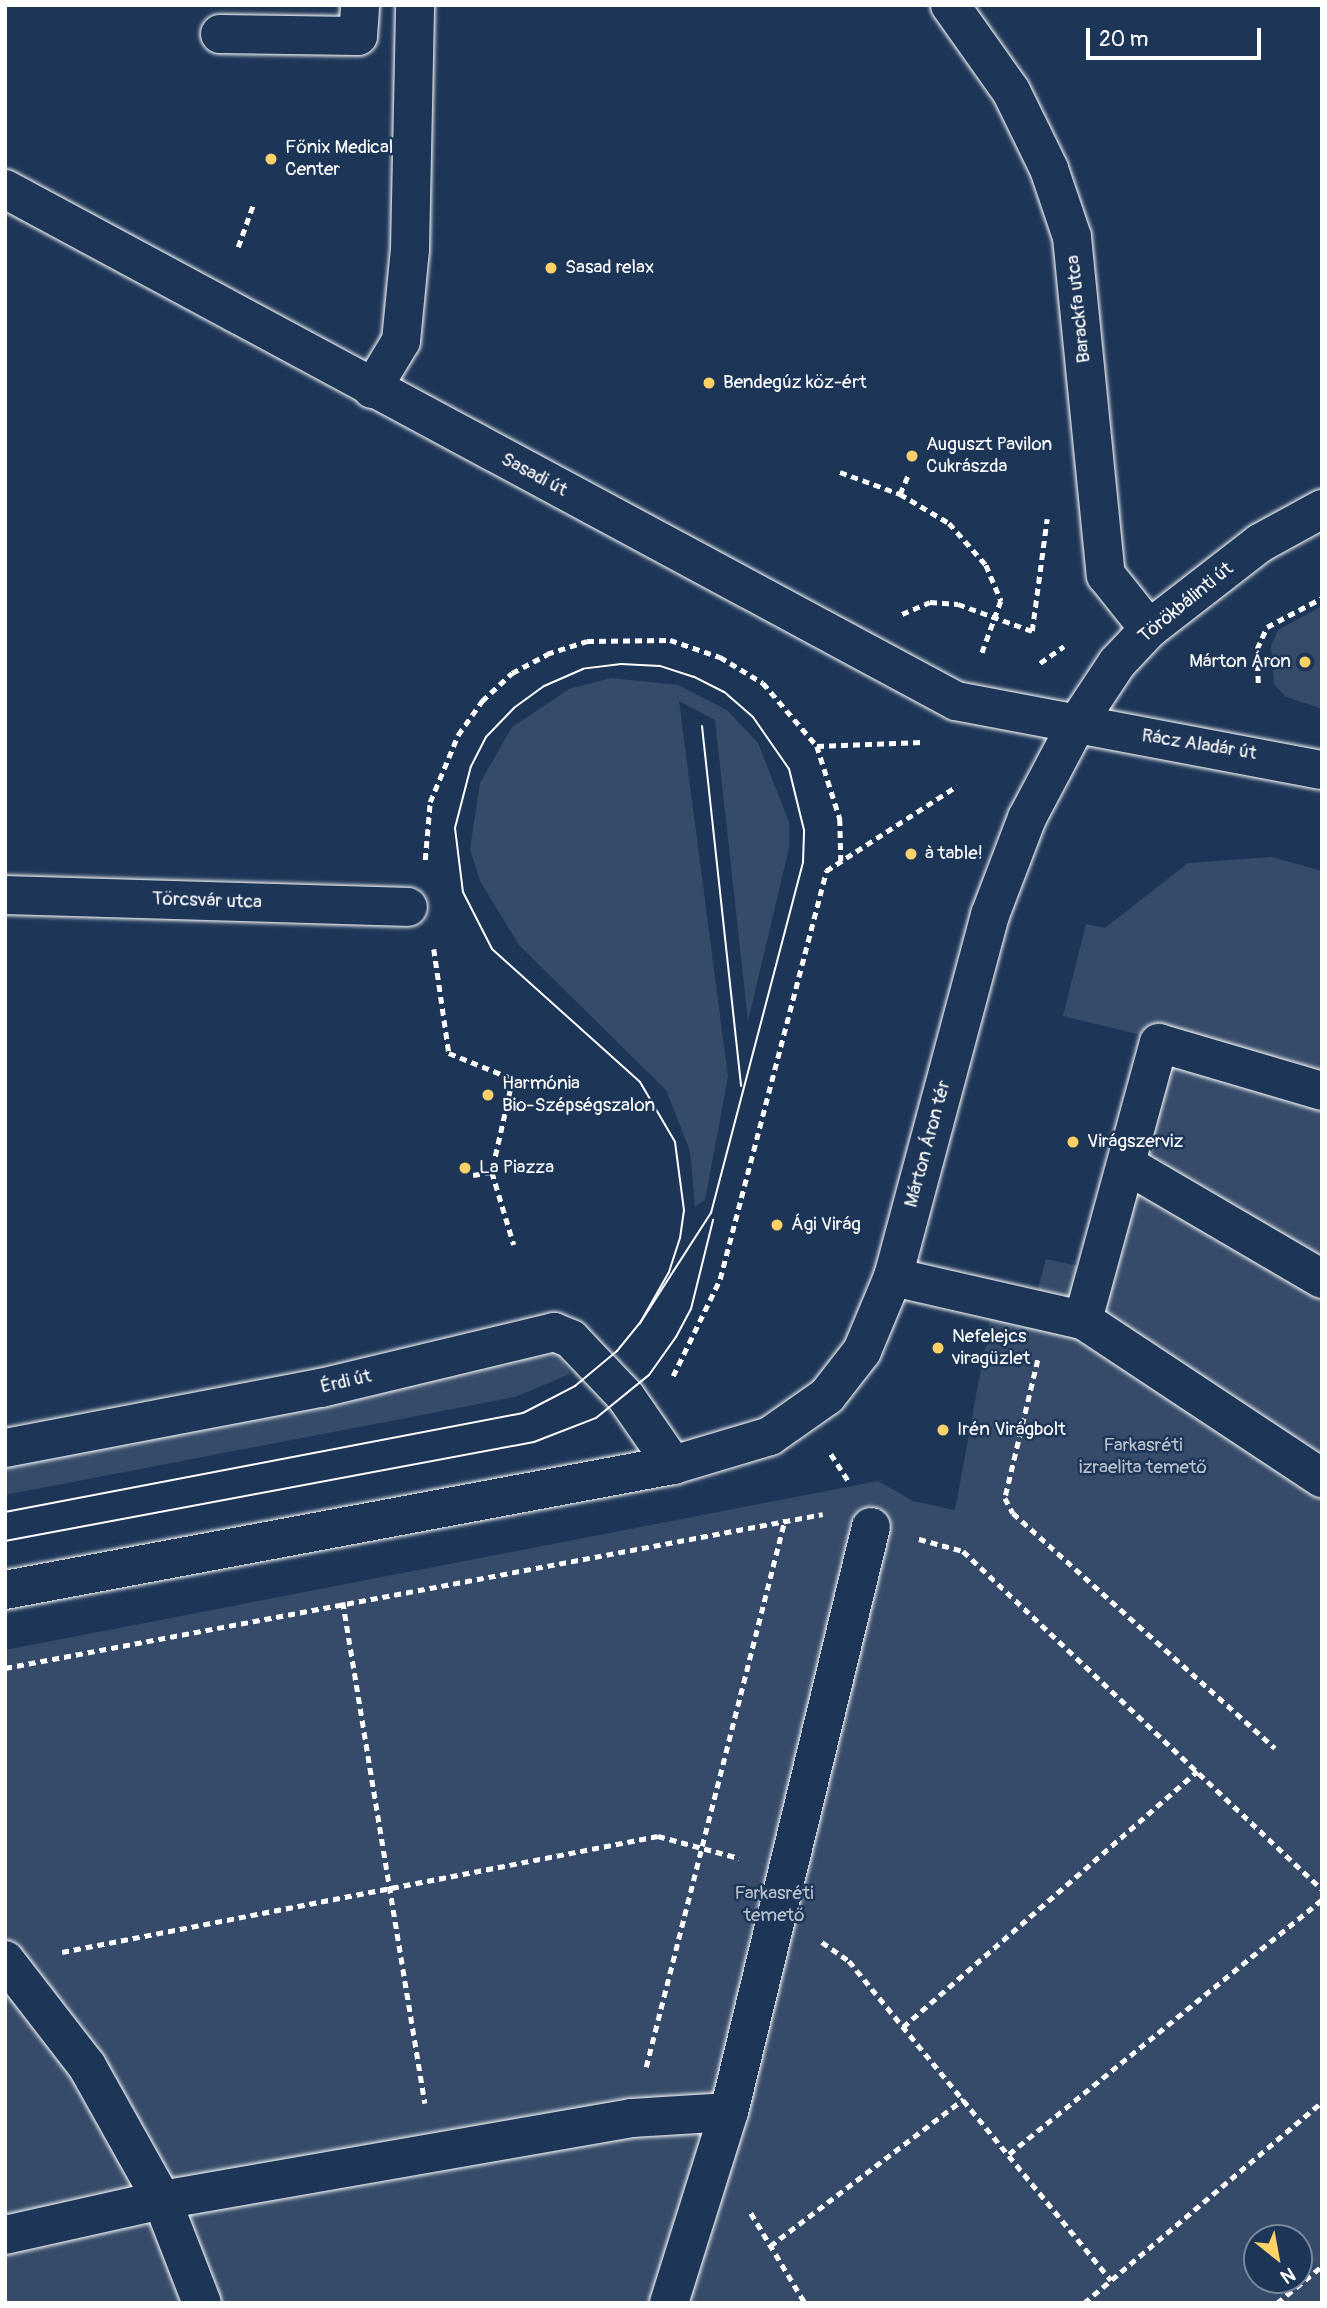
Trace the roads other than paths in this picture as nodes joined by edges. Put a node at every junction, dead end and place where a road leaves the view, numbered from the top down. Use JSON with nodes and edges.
{"nodes":[{"id":1,"x":360,"y":5,"type":"edge"},
{"id":2,"x":415,"y":5,"type":"edge"},
{"id":3,"x":950,"y":5,"type":"edge"},
{"id":4,"x":220,"y":34,"type":"dead end"},
{"id":5,"x":5,"y":189,"type":"edge"},
{"id":6,"x":372,"y":389,"type":"junction"},
{"id":7,"x":1322,"y":509,"type":"edge"},
{"id":8,"x":1149,"y":629,"type":"junction"},
{"id":9,"x":1076,"y":725,"type":"junction"},
{"id":10,"x":1322,"y":770,"type":"edge"},
{"id":11,"x":5,"y":895,"type":"edge"},
{"id":12,"x":418,"y":907,"type":"road end"},
{"id":13,"x":1322,"y":1091,"type":"edge"},
{"id":14,"x":1127,"y":1165,"type":"junction"},
{"id":15,"x":892,"y":1277,"type":"junction"},
{"id":16,"x":1322,"y":1279,"type":"edge"},
{"id":17,"x":1067,"y":1316,"type":"junction"},
{"id":18,"x":5,"y":1448,"type":"edge"},
{"id":19,"x":673,"y":1465,"type":"junction"},
{"id":20,"x":1322,"y":1478,"type":"edge"},
{"id":21,"x":871,"y":1527,"type":"road end"},
{"id":22,"x":5,"y":1590,"type":"edge"},
{"id":23,"x":10,"y":1964,"type":"edge"},
{"id":24,"x":729,"y":2112,"type":"junction"},
{"id":25,"x":162,"y":2200,"type":"junction"},
{"id":26,"x":5,"y":2235,"type":"edge"},
{"id":27,"x":202,"y":2303,"type":"edge"},
{"id":28,"x":669,"y":2303,"type":"edge"}],
"edges":[{"from":1,"to":4,"type":"street"},
{"from":2,"to":6,"type":"street"},
{"from":3,"to":8,"type":"street","name":"Barackfa utca"},
{"from":5,"to":6,"type":"street","name":"Sasadi út"},
{"from":6,"to":9,"type":"street","name":"Sasadi út"},
{"from":7,"to":8,"type":"street","name":"Törökbálinti út"},
{"from":8,"to":9,"type":"street","name":"Törökbálinti út"},
{"from":9,"to":10,"type":"street","name":"Rácz Aladár út"},
{"from":9,"to":15,"type":"street","name":"Márton Áron tér"},
{"from":11,"to":12,"type":"street","name":"Törcsvár utca"},
{"from":13,"to":14,"type":"street"},
{"from":14,"to":16,"type":"street"},
{"from":14,"to":17,"type":"street"},
{"from":15,"to":17,"type":"street"},
{"from":15,"to":19,"type":"street","name":"Márton Áron tér"},
{"from":17,"to":20,"type":"street"},
{"from":18,"to":19,"type":"street","name":"Érdi út"},
{"from":19,"to":22,"type":"street"},
{"from":21,"to":24,"type":"street"},
{"from":23,"to":25,"type":"street"},
{"from":24,"to":25,"type":"street"},
{"from":24,"to":28,"type":"street"},
{"from":25,"to":26,"type":"street"},
{"from":25,"to":27,"type":"street"}]}
